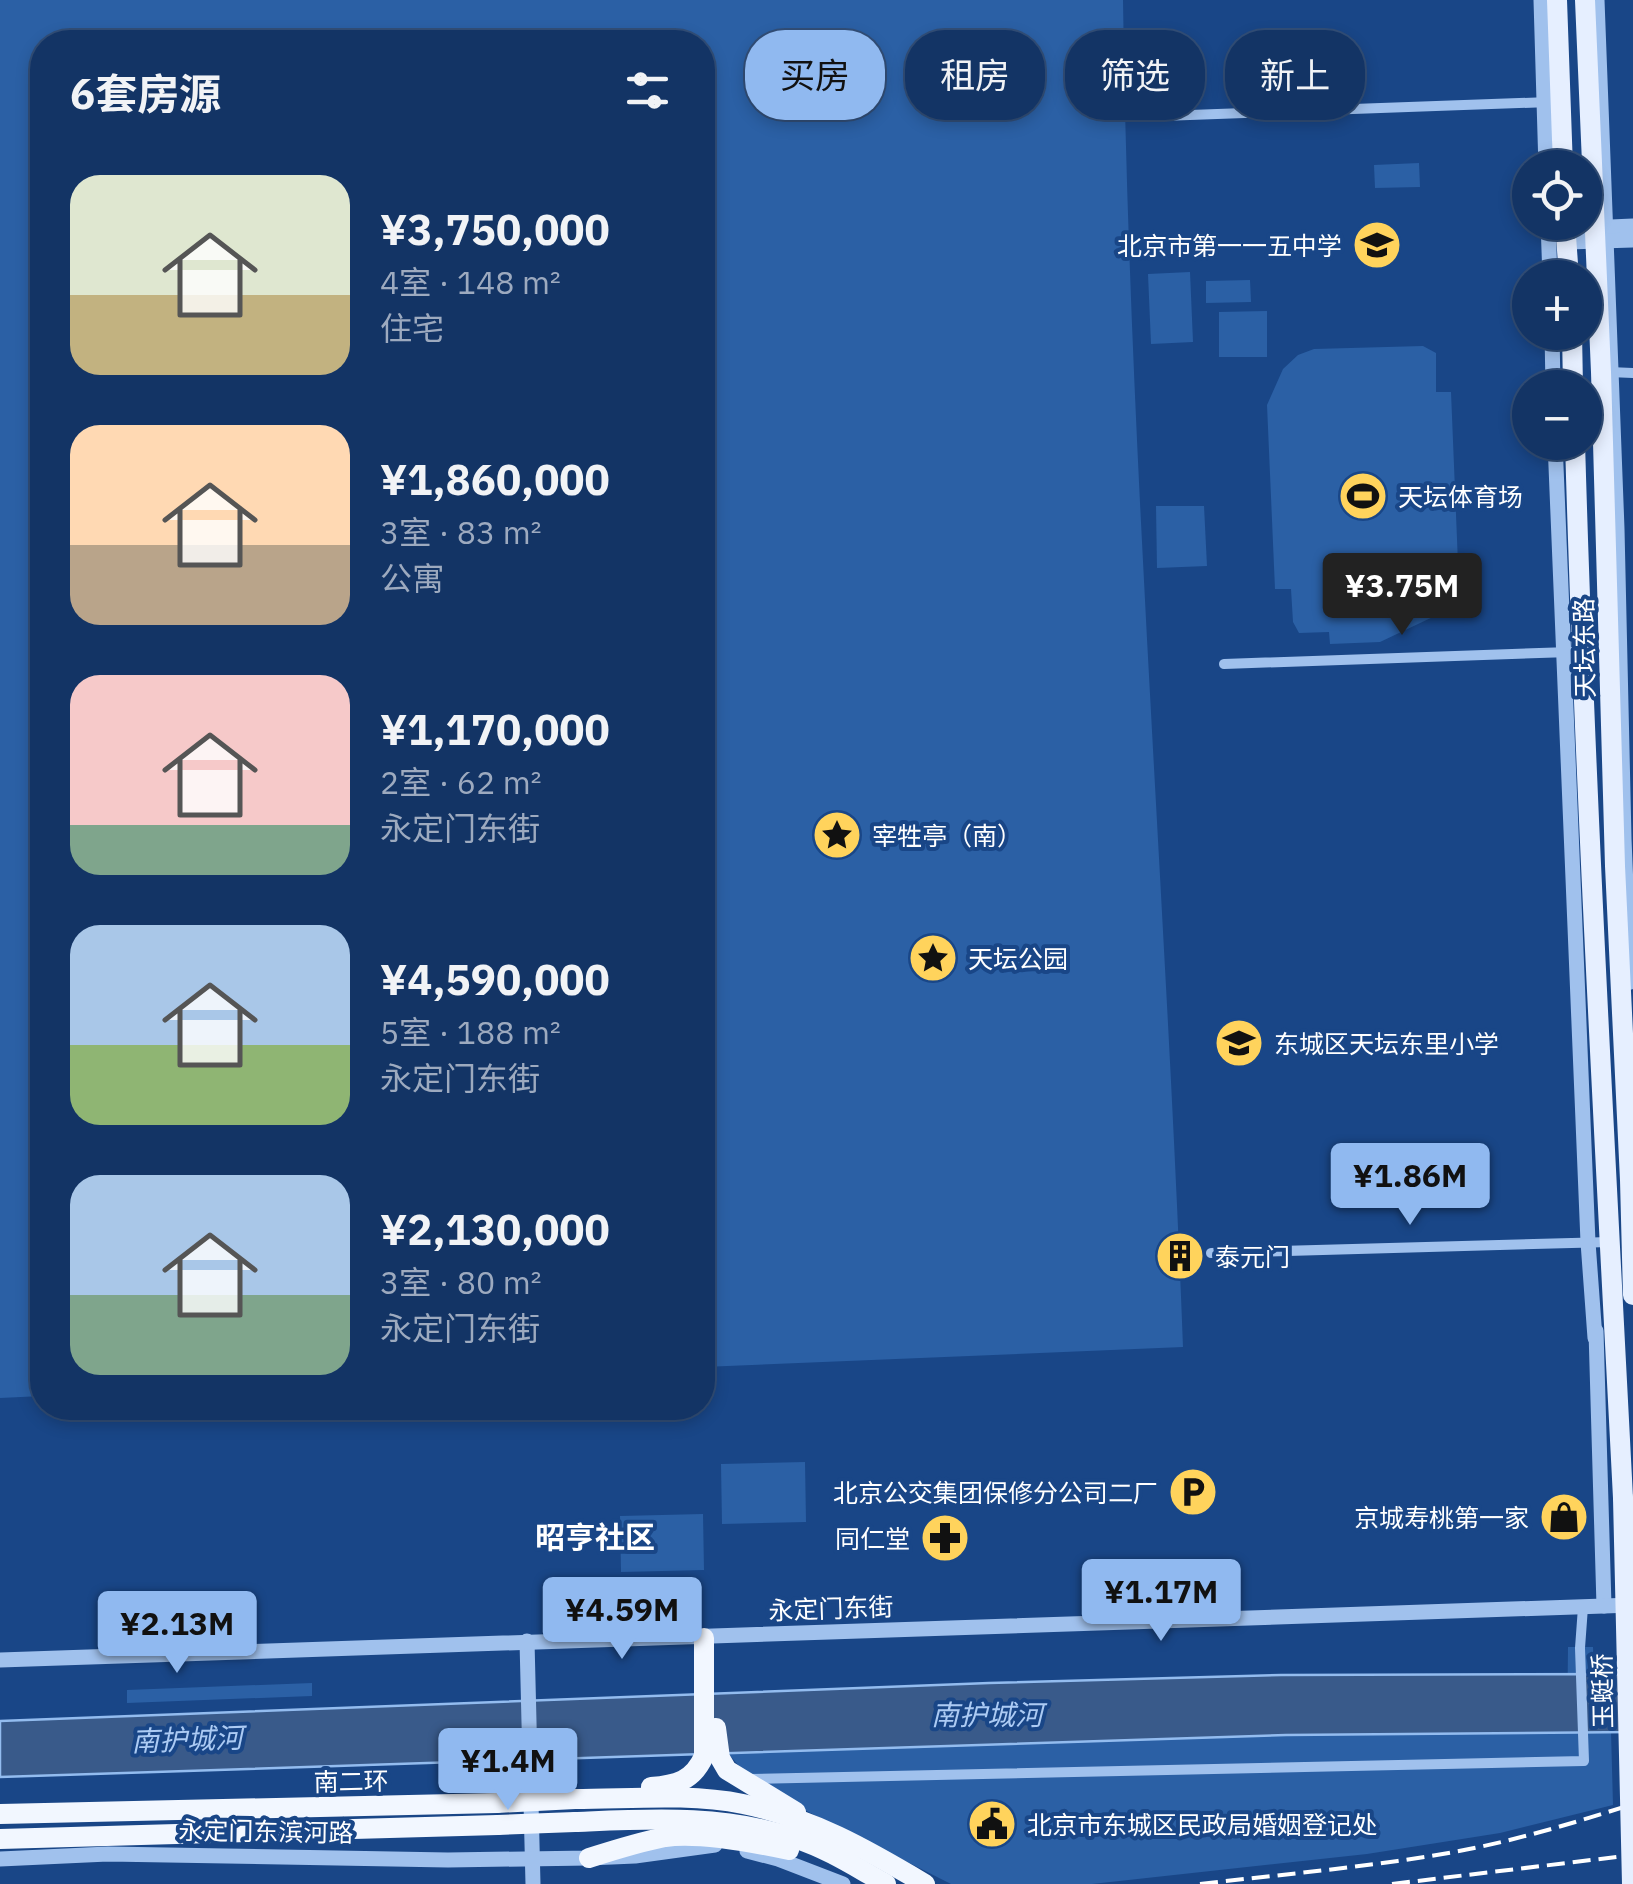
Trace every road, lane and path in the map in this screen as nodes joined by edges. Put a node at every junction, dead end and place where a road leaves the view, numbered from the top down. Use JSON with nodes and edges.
{"nodes":[{"id":1,"x":1541,"y":0,"type":"edge"},
{"id":2,"x":1557,"y":0,"type":"edge"},
{"id":3,"x":1586,"y":0,"type":"edge"},
{"id":4,"x":1597,"y":0,"type":"edge"},
{"id":5,"x":1552,"y":102,"type":"junction"},
{"id":6,"x":1205,"y":114,"type":"edge"},
{"id":7,"x":1548,"y":150,"type":"edge"},
{"id":8,"x":1560,"y":150,"type":"edge"},
{"id":9,"x":1596,"y":150,"type":"edge"},
{"id":10,"x":1600,"y":150,"type":"edge"},
{"id":11,"x":1633,"y":226,"type":"edge"},
{"id":12,"x":1602,"y":234,"type":"edge"},
{"id":13,"x":1602,"y":234,"type":"edge"},
{"id":14,"x":1601,"y":240,"type":"edge"},
{"id":15,"x":1633,"y":240,"type":"edge"},
{"id":16,"x":1606,"y":372,"type":"junction"},
{"id":17,"x":1633,"y":372,"type":"edge"},
{"id":18,"x":1556,"y":460,"type":"edge"},
{"id":19,"x":1575,"y":460,"type":"edge"},
{"id":20,"x":1620,"y":606,"type":"edge"},
{"id":21,"x":1621,"y":639,"type":"edge"},
{"id":22,"x":1572,"y":652,"type":"junction"},
{"id":23,"x":1224,"y":664,"type":"dead end"},
{"id":24,"x":1625,"y":866,"type":"edge"},
{"id":25,"x":1633,"y":1042,"type":"edge"},
{"id":26,"x":1631,"y":1151,"type":"edge"},
{"id":27,"x":1632,"y":1228,"type":"edge"},
{"id":28,"x":1599,"y":1242,"type":"junction"},
{"id":29,"x":1211,"y":1254,"type":"dead end"},
{"id":30,"x":1633,"y":1294,"type":"edge"},
{"id":31,"x":1623,"y":1498,"type":"joint"},
{"id":32,"x":1633,"y":1560,"type":"edge"},
{"id":33,"x":1602,"y":1561,"type":"junction"},
{"id":34,"x":1633,"y":1605,"type":"edge"},
{"id":35,"x":1604,"y":1606,"type":"junction"},
{"id":36,"x":1582,"y":1607,"type":"junction"},
{"id":37,"x":710,"y":1638,"type":"junction"},
{"id":38,"x":526,"y":1642,"type":"junction"},
{"id":39,"x":0,"y":1660,"type":"edge"},
{"id":40,"x":710,"y":1672,"type":"junction"},
{"id":41,"x":733,"y":1774,"type":"junction"},
{"id":42,"x":574,"y":1800,"type":"junction"},
{"id":43,"x":0,"y":1814,"type":"edge"},
{"id":44,"x":814,"y":1824,"type":"junction"},
{"id":45,"x":0,"y":1839,"type":"edge"},
{"id":46,"x":532,"y":1858,"type":"junction"},
{"id":47,"x":589,"y":1858,"type":"junction"},
{"id":48,"x":0,"y":1860,"type":"edge"},
{"id":49,"x":884,"y":1883,"type":"edge"},
{"id":50,"x":533,"y":1884,"type":"edge"},
{"id":51,"x":843,"y":1884,"type":"edge"},
{"id":52,"x":925,"y":1884,"type":"edge"},
{"id":53,"x":1632,"y":1884,"type":"edge"}],
"edges":[{"from":1,"to":5,"type":"street"},
{"from":2,"to":5,"type":"main road"},
{"from":3,"to":9,"type":"main road","name":"天坛东路"},
{"from":4,"to":10,"type":"street"},
{"from":5,"to":6,"type":"street"},
{"from":5,"to":7,"type":"street"},
{"from":5,"to":8,"type":"main road"},
{"from":11,"to":12,"type":"street"},
{"from":13,"to":15,"type":"street"},
{"from":14,"to":16,"type":"main road","name":"天坛东路"},
{"from":16,"to":17,"type":"street"},
{"from":16,"to":20,"type":"main road","name":"天坛东路"},
{"from":18,"to":22,"type":"street"},
{"from":19,"to":22,"type":"main road","name":"天坛东路"},
{"from":20,"to":21,"type":"main road","name":"天坛东路"},
{"from":21,"to":24,"type":"main road","name":"天坛东路"},
{"from":22,"to":23,"type":"street"},
{"from":22,"to":28,"type":"main road","name":"天坛东路"},
{"from":24,"to":25,"type":"street"},
{"from":24,"to":26,"type":"main road","name":"天坛东路"},
{"from":26,"to":27,"type":"main road","name":"天坛东路"},
{"from":27,"to":30,"type":"main road","name":"天坛东路"},
{"from":28,"to":29,"type":"street"},
{"from":28,"to":31,"type":"main road","name":"天坛东路"},
{"from":28,"to":33,"type":"street"},
{"from":31,"to":53,"type":"main road","name":"玉蜓桥","bridge":true},
{"from":32,"to":33,"type":"street"},
{"from":33,"to":35,"type":"street"},
{"from":34,"to":35,"type":"street","name":"永定门东街"},
{"from":35,"to":36,"type":"street","name":"永定门东街"},
{"from":36,"to":37,"type":"street","name":"永定门东街"},
{"from":36,"to":41,"type":"street"},
{"from":37,"to":38,"type":"street","name":"永定门东街"},
{"from":37,"to":40,"type":"highway"},
{"from":38,"to":39,"type":"street","name":"永定门东街"},
{"from":38,"to":46,"type":"street"},
{"from":40,"to":41,"type":"highway"},
{"from":40,"to":42,"type":"highway"},
{"from":41,"to":44,"type":"highway"},
{"from":42,"to":43,"type":"highway","name":"南二环","bridge":true},
{"from":42,"to":44,"type":"highway","name":"南二环"},
{"from":44,"to":52,"type":"highway","name":"南二环"},
{"from":45,"to":49,"type":"highway","name":"南二环","bridge":true},
{"from":46,"to":47,"type":"street","name":"永定门东滨河路"},
{"from":46,"to":48,"type":"street","name":"永定门东滨河路"},
{"from":46,"to":50,"type":"street"},
{"from":47,"to":49,"type":"highway"},
{"from":47,"to":51,"type":"street"}]}
